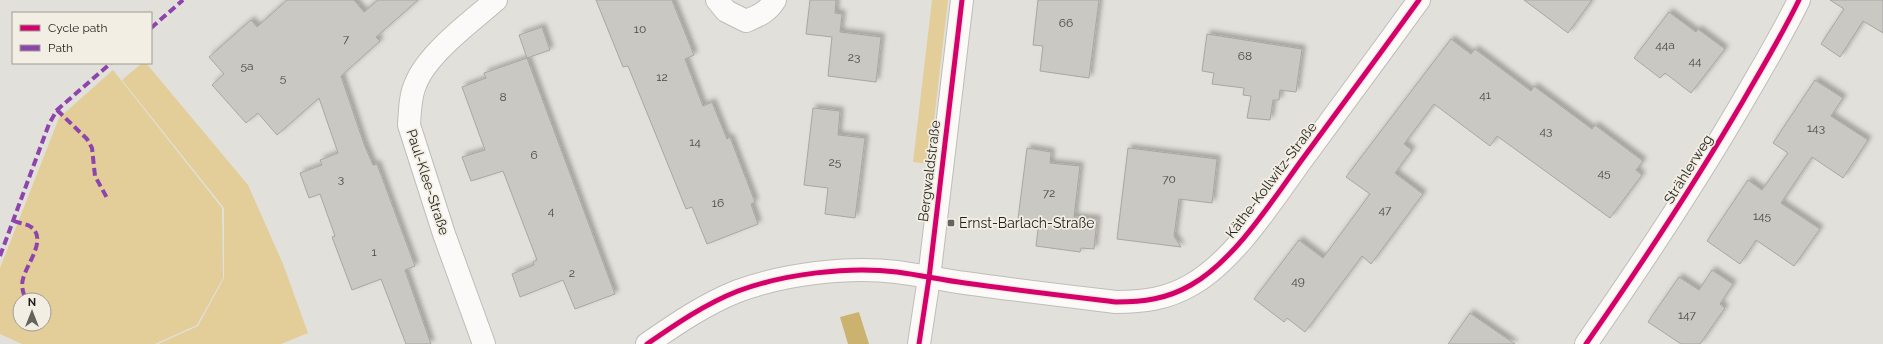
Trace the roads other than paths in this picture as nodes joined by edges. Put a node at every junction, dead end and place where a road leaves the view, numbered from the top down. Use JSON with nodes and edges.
{"nodes":[{"id":1,"x":496,"y":0,"type":"edge"},
{"id":2,"x":717,"y":0,"type":"edge"},
{"id":3,"x":775,"y":0,"type":"edge"},
{"id":4,"x":962,"y":0,"type":"edge"},
{"id":5,"x":1419,"y":0,"type":"edge"},
{"id":6,"x":1799,"y":0,"type":"edge"},
{"id":7,"x":929,"y":278,"type":"junction"},
{"id":8,"x":484,"y":344,"type":"edge"},
{"id":9,"x":647,"y":344,"type":"edge"},
{"id":10,"x":919,"y":344,"type":"edge"},
{"id":11,"x":1586,"y":344,"type":"edge"}],
"edges":[{"from":1,"to":8,"type":"street","name":"Paul-Klee-Straße"},
{"from":2,"to":3,"type":"street"},
{"from":4,"to":7,"type":"street","name":"Bergwaldstraße"},
{"from":5,"to":7,"type":"street","name":"Käthe-Kollwitz-Straße"},
{"from":6,"to":11,"type":"street","name":"Strählerweg"},
{"from":7,"to":9,"type":"street"},
{"from":7,"to":10,"type":"street","name":"Bergwaldstraße"}]}
